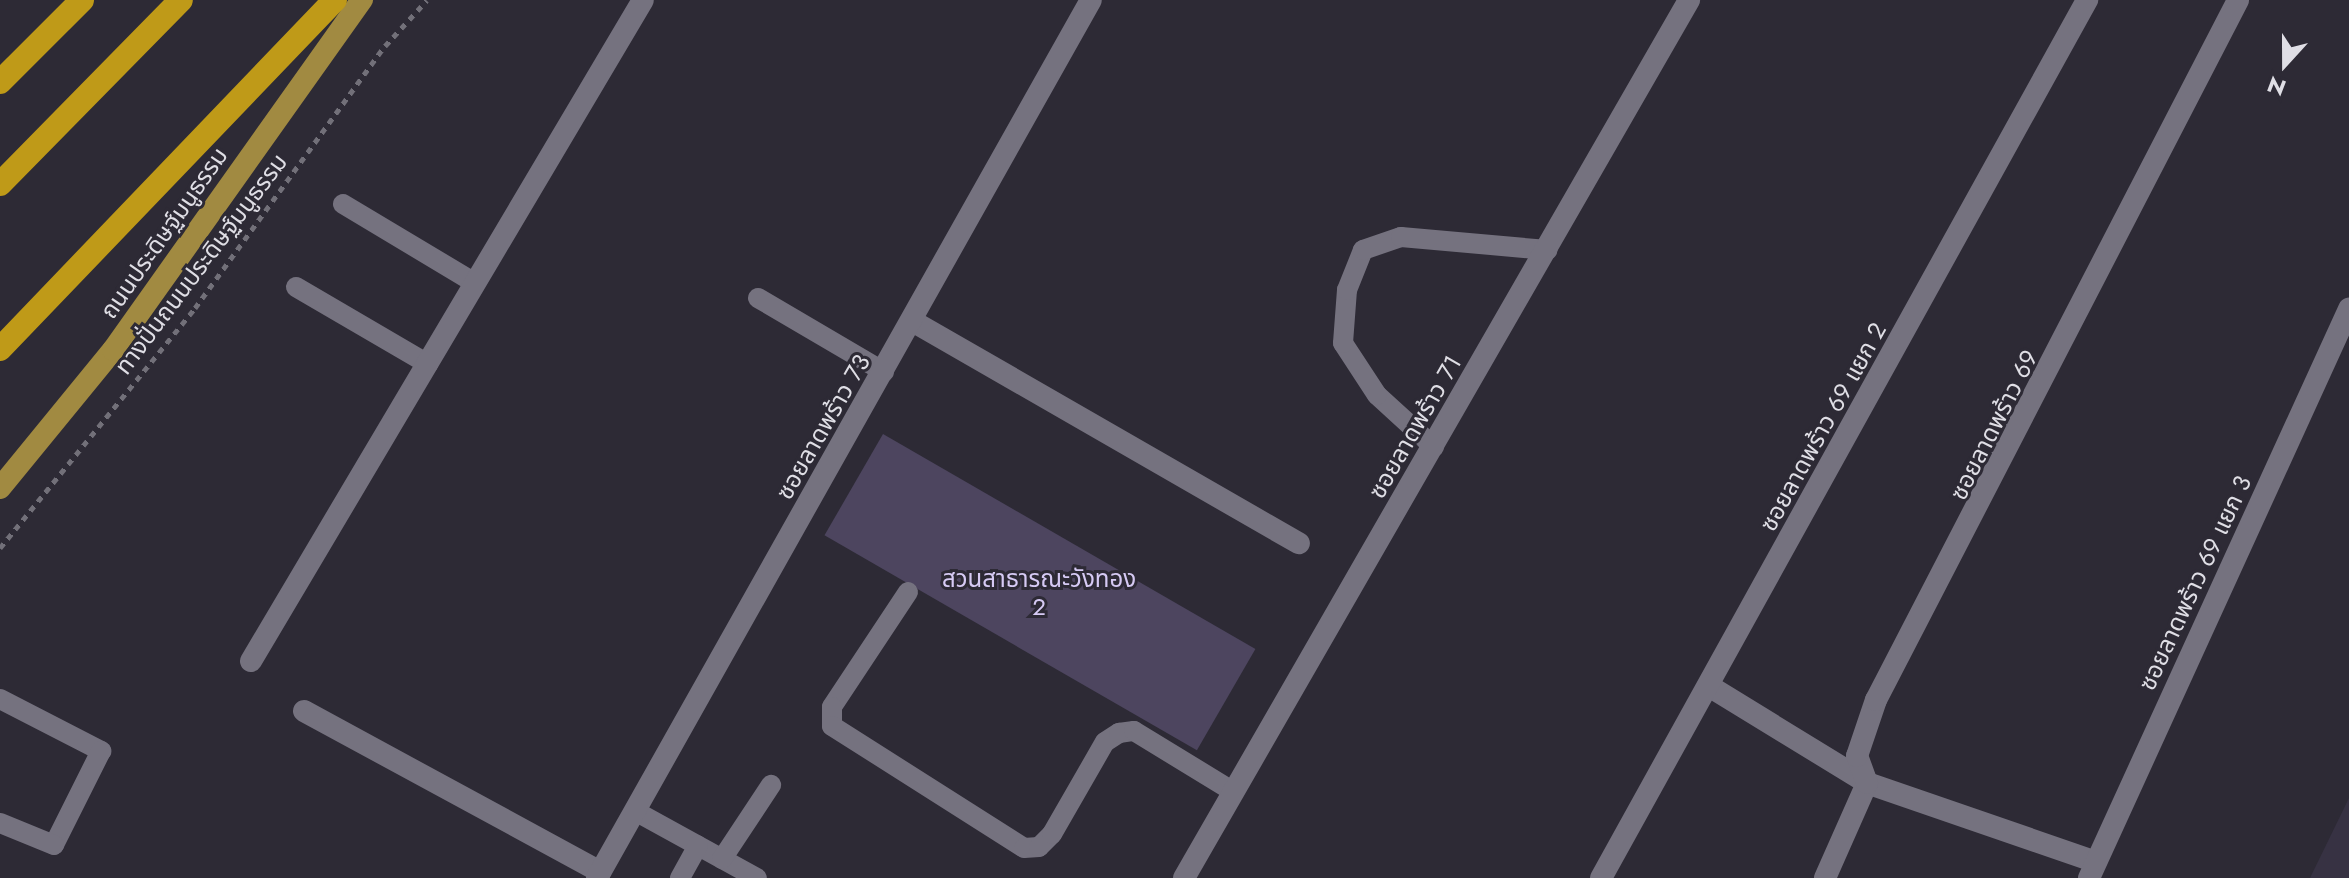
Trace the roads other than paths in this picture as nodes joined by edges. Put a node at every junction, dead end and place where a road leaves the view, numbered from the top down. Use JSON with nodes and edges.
{"nodes":[{"id":1,"x":82,"y":0,"type":"edge"},
{"id":2,"x":181,"y":0,"type":"edge"},
{"id":3,"x":335,"y":0,"type":"edge"},
{"id":4,"x":362,"y":0,"type":"edge"},
{"id":5,"x":643,"y":0,"type":"edge"},
{"id":6,"x":1091,"y":0,"type":"edge"},
{"id":7,"x":1689,"y":0,"type":"edge"},
{"id":8,"x":2087,"y":0,"type":"edge"},
{"id":9,"x":2238,"y":0,"type":"edge"},
{"id":10,"x":0,"y":82,"type":"edge"},
{"id":11,"x":0,"y":184,"type":"edge"},
{"id":12,"x":343,"y":204,"type":"dead end"},
{"id":13,"x":1547,"y":250,"type":"junction"},
{"id":14,"x":475,"y":283,"type":"junction"},
{"id":15,"x":296,"y":287,"type":"dead end"},
{"id":16,"x":758,"y":298,"type":"dead end"},
{"id":17,"x":2349,"y":309,"type":"edge"},
{"id":18,"x":914,"y":322,"type":"junction"},
{"id":19,"x":0,"y":349,"type":"edge"},
{"id":20,"x":428,"y":364,"type":"junction"},
{"id":21,"x":884,"y":372,"type":"junction"},
{"id":22,"x":1434,"y":447,"type":"junction"},
{"id":23,"x":0,"y":488,"type":"edge"},
{"id":24,"x":1299,"y":543,"type":"dead end"},
{"id":25,"x":908,"y":592,"type":"dead end"},
{"id":26,"x":251,"y":661,"type":"dead end"},
{"id":27,"x":1709,"y":686,"type":"junction"},
{"id":28,"x":0,"y":699,"type":"edge"},
{"id":29,"x":304,"y":711,"type":"dead end"},
{"id":30,"x":1867,"y":783,"type":"junction"},
{"id":31,"x":771,"y":785,"type":"dead end"},
{"id":32,"x":1234,"y":792,"type":"junction"},
{"id":33,"x":635,"y":811,"type":"junction"},
{"id":34,"x":0,"y":823,"type":"edge"},
{"id":35,"x":698,"y":846,"type":"junction"},
{"id":36,"x":722,"y":859,"type":"junction"},
{"id":37,"x":2093,"y":870,"type":"edge"},
{"id":38,"x":599,"y":875,"type":"edge"},
{"id":39,"x":680,"y":878,"type":"edge"},
{"id":40,"x":757,"y":878,"type":"edge"},
{"id":41,"x":1184,"y":878,"type":"edge"},
{"id":42,"x":1601,"y":878,"type":"edge"},
{"id":43,"x":1825,"y":878,"type":"edge"}],
"edges":[{"from":1,"to":10,"type":"highway"},
{"from":2,"to":11,"type":"highway"},
{"from":3,"to":19,"type":"highway"},
{"from":4,"to":23,"type":"main road","name":"ถนนประดิษฐ์มนูธรรม"},
{"from":5,"to":14,"type":"street"},
{"from":6,"to":18,"type":"street","name":"ซอยลาดพร้าว 73"},
{"from":7,"to":13,"type":"street","name":"ซอยลาดพร้าว 71"},
{"from":8,"to":27,"type":"street","name":"ซอยลาดพร้าว 69 แยก 2"},
{"from":9,"to":30,"type":"street","name":"ซอยลาดพร้าว 69"},
{"from":12,"to":14,"type":"lane"},
{"from":13,"to":22,"type":"street","name":"ซอยลาดพร้าว 71"},
{"from":13,"to":22,"type":"lane"},
{"from":14,"to":20,"type":"street"},
{"from":15,"to":20,"type":"lane"},
{"from":16,"to":21,"type":"lane"},
{"from":17,"to":37,"type":"street","name":"ซอยลาดพร้าว 69 แยก 3"},
{"from":18,"to":21,"type":"street","name":"ซอยลาดพร้าว 73"},
{"from":18,"to":24,"type":"street"},
{"from":20,"to":26,"type":"street"},
{"from":21,"to":33,"type":"street","name":"ซอยลาดพร้าว 73"},
{"from":22,"to":32,"type":"street","name":"ซอยลาดพร้าว 71"},
{"from":25,"to":32,"type":"lane"},
{"from":27,"to":30,"type":"street"},
{"from":27,"to":42,"type":"street","name":"ซอยลาดพร้าว 69 แยก 2"},
{"from":28,"to":34,"type":"lane"},
{"from":29,"to":38,"type":"street"},
{"from":30,"to":37,"type":"street"},
{"from":30,"to":43,"type":"street"},
{"from":31,"to":36,"type":"lane"},
{"from":32,"to":41,"type":"street","name":"ซอยลาดพร้าว 71"},
{"from":33,"to":35,"type":"lane"},
{"from":33,"to":38,"type":"street","name":"ซอยลาดพร้าว 73"},
{"from":35,"to":36,"type":"lane"},
{"from":35,"to":39,"type":"lane"},
{"from":36,"to":40,"type":"lane"}]}
